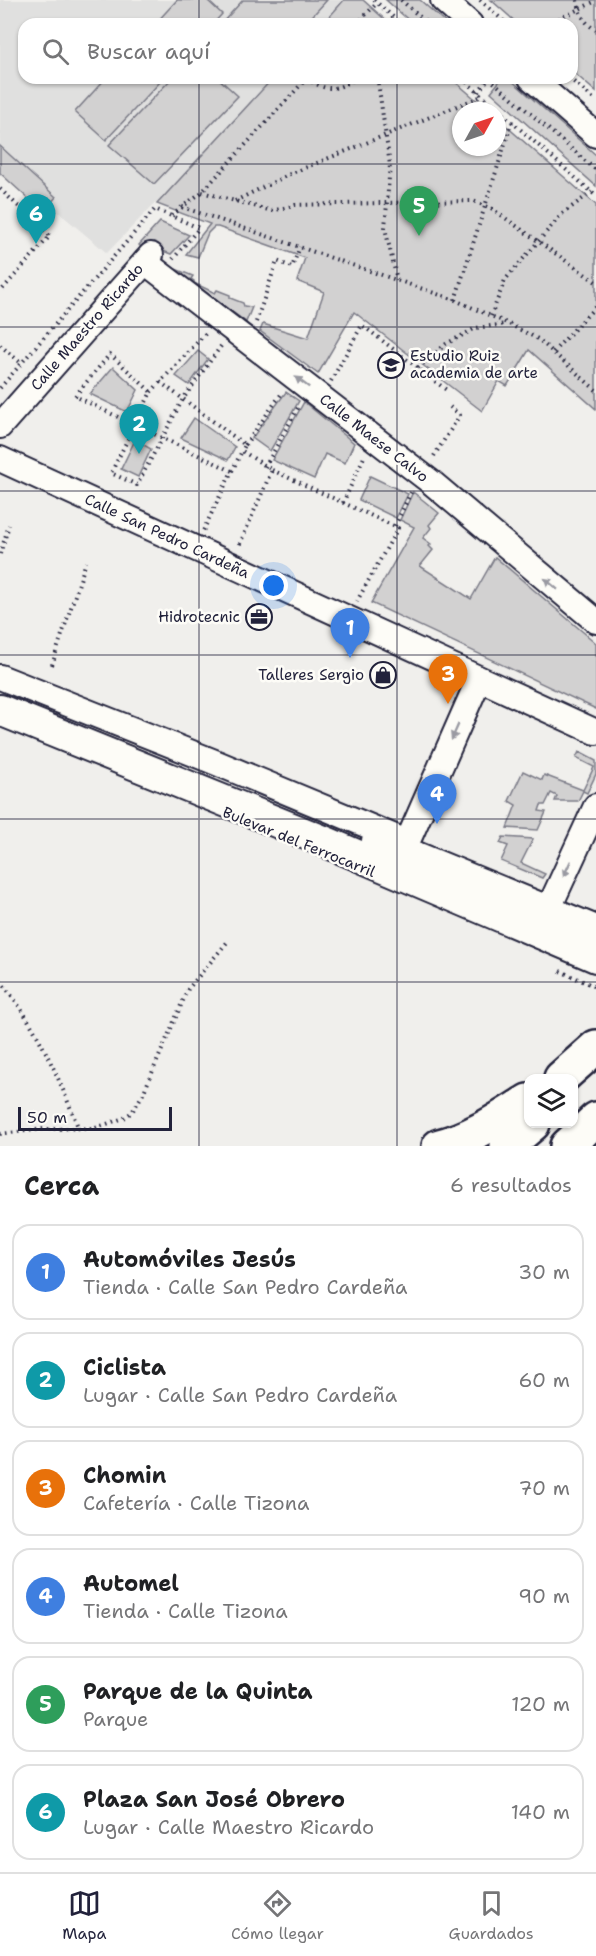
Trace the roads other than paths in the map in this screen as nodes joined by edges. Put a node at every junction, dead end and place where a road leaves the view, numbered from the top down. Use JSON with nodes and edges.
{"nodes":[{"id":1,"x":443,"y":0,"type":"edge"},
{"id":2,"x":463,"y":18,"type":"edge"},
{"id":3,"x":538,"y":84,"type":"edge"},
{"id":4,"x":596,"y":135,"type":"edge"},
{"id":5,"x":148,"y":258,"type":"joint"},
{"id":6,"x":0,"y":426,"type":"edge"},
{"id":7,"x":0,"y":459,"type":"edge"},
{"id":8,"x":596,"y":621,"type":"edge"},
{"id":9,"x":0,"y":677,"type":"edge"},
{"id":10,"x":479,"y":679,"type":"junction"},
{"id":11,"x":0,"y":688,"type":"edge"},
{"id":12,"x":0,"y":710,"type":"edge"},
{"id":13,"x":0,"y":721,"type":"edge"},
{"id":14,"x":596,"y":732,"type":"edge"},
{"id":15,"x":596,"y":806,"type":"edge"},
{"id":16,"x":405,"y":847,"type":"junction"},
{"id":17,"x":459,"y":898,"type":"junction"},
{"id":18,"x":551,"y":902,"type":"junction"},
{"id":19,"x":596,"y":920,"type":"edge"},
{"id":20,"x":596,"y":931,"type":"edge"},
{"id":21,"x":596,"y":947,"type":"edge"},
{"id":22,"x":596,"y":957,"type":"edge"},
{"id":23,"x":596,"y":967,"type":"edge"},
{"id":24,"x":595,"y":1055,"type":"edge"},
{"id":25,"x":567,"y":1074,"type":"edge"},
{"id":26,"x":578,"y":1080,"type":"edge"},
{"id":27,"x":524,"y":1103,"type":"edge"},
{"id":28,"x":596,"y":1119,"type":"edge"},
{"id":29,"x":528,"y":1128,"type":"edge"},
{"id":30,"x":439,"y":1146,"type":"edge"},
{"id":31,"x":507,"y":1146,"type":"edge"},
{"id":32,"x":567,"y":1146,"type":"edge"}],
"edges":[{"from":1,"to":2,"type":"street"},
{"from":3,"to":4,"type":"street"},
{"from":5,"to":6,"type":"street","name":"Calle Maestro Ricardo"},
{"from":8,"to":5,"type":"street","name":"Calle Maese Calvo","one_way":true},
{"from":7,"to":10,"type":"street","name":"Calle San Pedro Cardeña"},
{"from":9,"to":16,"type":"street","name":"Bulevar del Ferrocarril"},
{"from":10,"to":14,"type":"street","name":"Calle San Pedro Cardeña"},
{"from":10,"to":16,"type":"street","one_way":true},
{"from":11,"to":16,"type":"main road","name":"Bulevar del Ferrocarril"},
{"from":12,"to":17,"type":"main road","name":"Bulevar del Ferrocarril"},
{"from":13,"to":23,"type":"street","name":"Bulevar del Ferrocarril"},
{"from":15,"to":18,"type":"street","one_way":true},
{"from":16,"to":18,"type":"main road","name":"Bulevar del Ferrocarril"},
{"from":17,"to":21,"type":"street","name":"Bulevar del Ferrocarril"},
{"from":17,"to":22,"type":"main road","name":"Bulevar del Ferrocarril"},
{"from":18,"to":19,"type":"street","name":"Bulevar del Ferrocarril"},
{"from":18,"to":20,"type":"main road","name":"Bulevar del Ferrocarril"},
{"from":24,"to":25,"type":"highway"},
{"from":24,"to":26,"type":"highway"},
{"from":27,"to":30,"type":"highway"},
{"from":28,"to":32,"type":"highway"},
{"from":29,"to":31,"type":"highway"}]}
